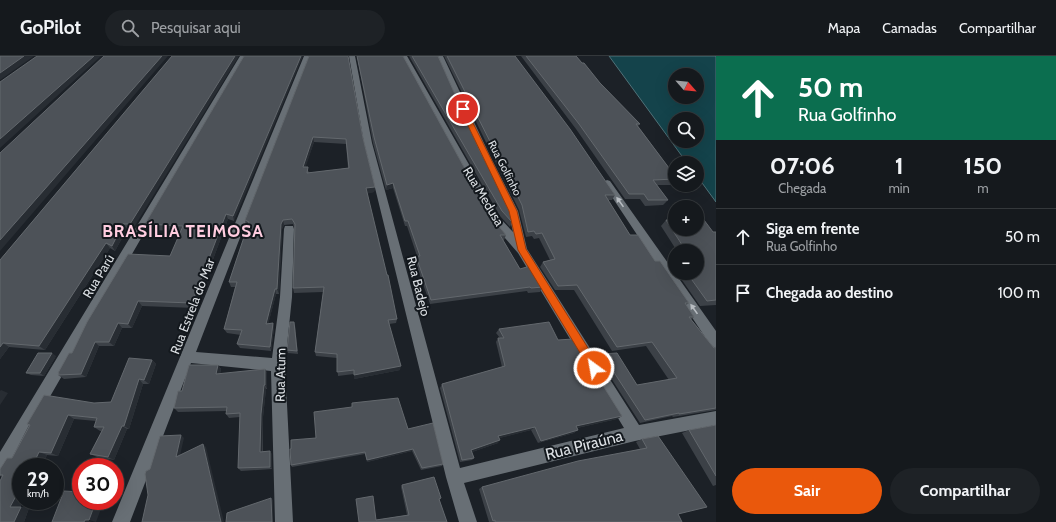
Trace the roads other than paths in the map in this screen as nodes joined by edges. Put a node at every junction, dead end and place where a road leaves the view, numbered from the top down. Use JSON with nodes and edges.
{"nodes":[{"id":1,"x":243,"y":56,"type":"edge"},
{"id":2,"x":307,"y":56,"type":"edge"},
{"id":3,"x":352,"y":56,"type":"edge"},
{"id":4,"x":404,"y":56,"type":"edge"},
{"id":5,"x":440,"y":56,"type":"edge"},
{"id":6,"x":599,"y":172,"type":"edge"},
{"id":7,"x":290,"y":229,"type":"dead end"},
{"id":8,"x":522,"y":250,"type":"junction"},
{"id":9,"x":716,"y":342,"type":"edge"},
{"id":10,"x":188,"y":357,"type":"junction"},
{"id":11,"x":278,"y":365,"type":"junction"},
{"id":12,"x":716,"y":418,"type":"edge"},
{"id":13,"x":635,"y":433,"type":"junction"},
{"id":14,"x":0,"y":467,"type":"edge"},
{"id":15,"x":454,"y":477,"type":"junction"},
{"id":16,"x":121,"y":522,"type":"edge"},
{"id":17,"x":284,"y":522,"type":"edge"},
{"id":18,"x":468,"y":522,"type":"edge"}],
"edges":[{"from":1,"to":14,"type":"street","name":"Rua Parú"},
{"from":2,"to":10,"type":"street","name":"Rua Estrela do Mar"},
{"from":3,"to":15,"type":"street","name":"Rua Badejo"},
{"from":4,"to":8,"type":"street","name":"Rua Medusa"},
{"from":5,"to":8,"type":"street","name":"Rua Golfinho"},
{"from":9,"to":6,"type":"street","one_way":true},
{"from":7,"to":11,"type":"street","name":"Rua Atum"},
{"from":8,"to":13,"type":"street","name":"Rua Medusa"},
{"from":10,"to":11,"type":"street"},
{"from":10,"to":16,"type":"street","name":"Rua Estrela do Mar"},
{"from":11,"to":17,"type":"street","name":"Rua Atum"},
{"from":12,"to":13,"type":"street","name":"Rua Piraúna"},
{"from":13,"to":15,"type":"street","name":"Rua Piraúna"},
{"from":15,"to":18,"type":"street","name":"Rua Badejo"}]}
